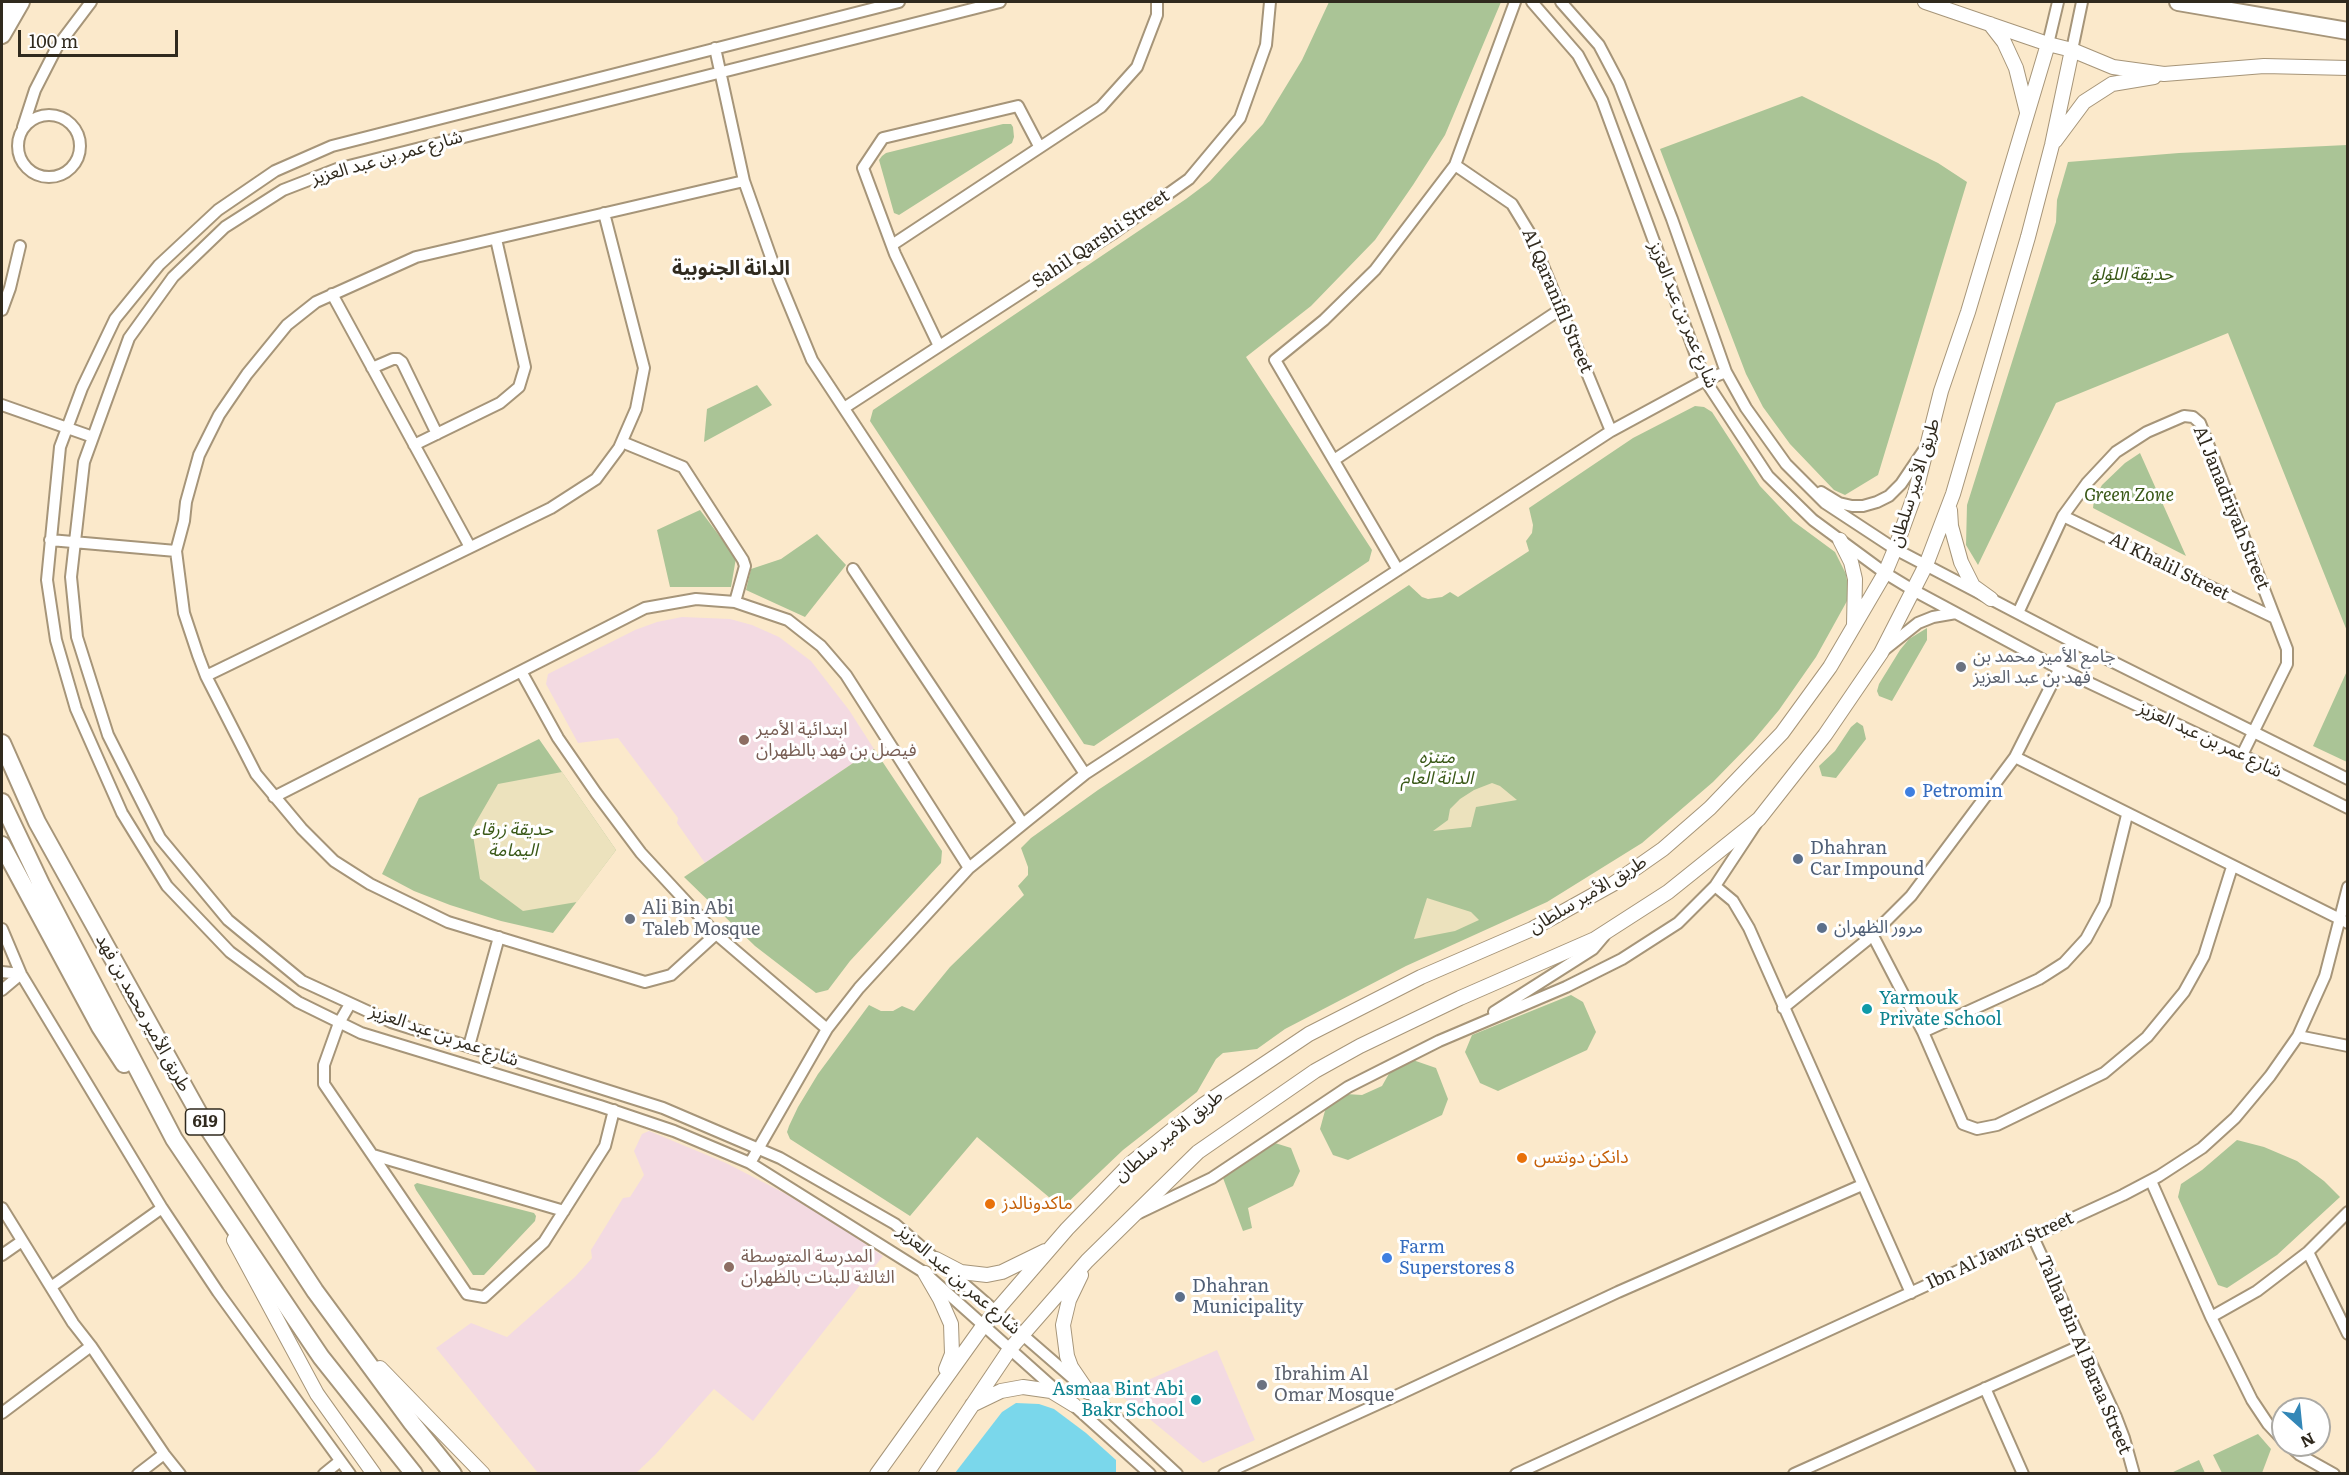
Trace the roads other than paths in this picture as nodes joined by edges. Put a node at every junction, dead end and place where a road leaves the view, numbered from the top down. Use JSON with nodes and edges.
{"nodes":[{"id":1,"x":5,"y":2,"type":"edge"},
{"id":2,"x":21,"y":2,"type":"edge"},
{"id":3,"x":92,"y":2,"type":"edge"},
{"id":4,"x":899,"y":2,"type":"edge"},
{"id":5,"x":1000,"y":2,"type":"edge"},
{"id":6,"x":1156,"y":2,"type":"edge"},
{"id":7,"x":1270,"y":2,"type":"edge"},
{"id":8,"x":1515,"y":2,"type":"edge"},
{"id":9,"x":1532,"y":2,"type":"edge"},
{"id":10,"x":1561,"y":2,"type":"edge"},
{"id":11,"x":1925,"y":2,"type":"edge"},
{"id":12,"x":2058,"y":2,"type":"edge"},
{"id":13,"x":2082,"y":2,"type":"edge"},
{"id":14,"x":2178,"y":2,"type":"edge"},
{"id":15,"x":2,"y":9,"type":"edge"},
{"id":16,"x":1990,"y":24,"type":"junction"},
{"id":17,"x":2348,"y":31,"type":"edge"},
{"id":18,"x":2,"y":35,"type":"edge"},
{"id":19,"x":2048,"y":44,"type":"junction"},
{"id":20,"x":715,"y":48,"type":"junction"},
{"id":21,"x":2072,"y":50,"type":"junction"},
{"id":22,"x":2348,"y":68,"type":"edge"},
{"id":23,"x":720,"y":72,"type":"junction"},
{"id":24,"x":2164,"y":75,"type":"junction"},
{"id":25,"x":35,"y":90,"type":"junction"},
{"id":26,"x":2027,"y":114,"type":"junction"},
{"id":27,"x":44,"y":115,"type":"junction"},
{"id":28,"x":22,"y":130,"type":"junction"},
{"id":29,"x":2052,"y":145,"type":"junction"},
{"id":30,"x":1039,"y":146,"type":"junction"},
{"id":31,"x":1455,"y":165,"type":"junction"},
{"id":32,"x":744,"y":180,"type":"junction"},
{"id":33,"x":604,"y":213,"type":"junction"},
{"id":34,"x":496,"y":239,"type":"junction"},
{"id":35,"x":892,"y":245,"type":"junction"},
{"id":36,"x":20,"y":246,"type":"dead end"},
{"id":37,"x":332,"y":294,"type":"junction"},
{"id":38,"x":1561,"y":309,"type":"junction"},
{"id":39,"x":2,"y":310,"type":"edge"},
{"id":40,"x":939,"y":346,"type":"junction"},
{"id":41,"x":372,"y":369,"type":"junction"},
{"id":42,"x":1726,"y":372,"type":"junction"},
{"id":43,"x":1705,"y":380,"type":"junction"},
{"id":44,"x":2,"y":405,"type":"edge"},
{"id":45,"x":844,"y":408,"type":"junction"},
{"id":46,"x":68,"y":428,"type":"junction"},
{"id":47,"x":1611,"y":431,"type":"junction"},
{"id":48,"x":437,"y":434,"type":"junction"},
{"id":49,"x":93,"y":437,"type":"junction"},
{"id":50,"x":622,"y":442,"type":"junction"},
{"id":51,"x":414,"y":445,"type":"junction"},
{"id":52,"x":1927,"y":445,"type":"junction"},
{"id":53,"x":1334,"y":460,"type":"junction"},
{"id":54,"x":1800,"y":479,"type":"junction"},
{"id":55,"x":1950,"y":504,"type":"junction"},
{"id":56,"x":2063,"y":516,"type":"junction"},
{"id":57,"x":51,"y":540,"type":"junction"},
{"id":58,"x":1840,"y":540,"type":"junction"},
{"id":59,"x":75,"y":543,"type":"junction"},
{"id":60,"x":470,"y":547,"type":"junction"},
{"id":61,"x":1895,"y":549,"type":"junction"},
{"id":62,"x":176,"y":551,"type":"junction"},
{"id":63,"x":1926,"y":565,"type":"junction"},
{"id":64,"x":853,"y":569,"type":"dead end"},
{"id":65,"x":1398,"y":570,"type":"junction"},
{"id":66,"x":1885,"y":573,"type":"junction"},
{"id":67,"x":1913,"y":590,"type":"junction"},
{"id":68,"x":1991,"y":599,"type":"junction"},
{"id":69,"x":735,"y":602,"type":"junction"},
{"id":70,"x":1956,"y":613,"type":"junction"},
{"id":71,"x":2018,"y":613,"type":"junction"},
{"id":72,"x":2275,"y":618,"type":"junction"},
{"id":73,"x":1854,"y":627,"type":"junction"},
{"id":74,"x":2073,"y":642,"type":"junction"},
{"id":75,"x":1880,"y":654,"type":"junction"},
{"id":76,"x":2060,"y":669,"type":"junction"},
{"id":77,"x":522,"y":673,"type":"junction"},
{"id":78,"x":206,"y":676,"type":"junction"},
{"id":79,"x":2,"y":731,"type":"edge"},
{"id":80,"x":2253,"y":731,"type":"junction"},
{"id":81,"x":2,"y":743,"type":"edge"},
{"id":82,"x":2242,"y":755,"type":"junction"},
{"id":83,"x":2015,"y":757,"type":"junction"},
{"id":84,"x":1085,"y":774,"type":"junction"},
{"id":85,"x":2348,"y":779,"type":"edge"},
{"id":86,"x":18,"y":780,"type":"junction"},
{"id":87,"x":274,"y":797,"type":"junction"},
{"id":88,"x":2,"y":802,"type":"edge"},
{"id":89,"x":2348,"y":808,"type":"edge"},
{"id":90,"x":2127,"y":815,"type":"junction"},
{"id":91,"x":1760,"y":819,"type":"junction"},
{"id":92,"x":1023,"y":824,"type":"junction"},
{"id":93,"x":2,"y":845,"type":"edge"},
{"id":94,"x":2232,"y":867,"type":"junction"},
{"id":95,"x":969,"y":868,"type":"junction"},
{"id":96,"x":1715,"y":886,"type":"junction"},
{"id":97,"x":2348,"y":887,"type":"edge"},
{"id":98,"x":2343,"y":922,"type":"edge"},
{"id":99,"x":2,"y":929,"type":"edge"},
{"id":100,"x":1610,"y":930,"type":"junction"},
{"id":101,"x":716,"y":934,"type":"junction"},
{"id":102,"x":1872,"y":934,"type":"junction"},
{"id":103,"x":499,"y":937,"type":"junction"},
{"id":104,"x":2,"y":972,"type":"edge"},
{"id":105,"x":21,"y":975,"type":"junction"},
{"id":106,"x":2,"y":990,"type":"edge"},
{"id":107,"x":350,"y":1004,"type":"junction"},
{"id":108,"x":1783,"y":1008,"type":"junction"},
{"id":109,"x":339,"y":1023,"type":"junction"},
{"id":110,"x":826,"y":1029,"type":"junction"},
{"id":111,"x":1466,"y":1030,"type":"junction"},
{"id":112,"x":1923,"y":1032,"type":"junction"},
{"id":113,"x":2298,"y":1036,"type":"junction"},
{"id":114,"x":470,"y":1046,"type":"junction"},
{"id":115,"x":2348,"y":1046,"type":"edge"},
{"id":116,"x":614,"y":1110,"type":"junction"},
{"id":117,"x":174,"y":1139,"type":"junction"},
{"id":118,"x":759,"y":1147,"type":"junction"},
{"id":119,"x":373,"y":1155,"type":"junction"},
{"id":120,"x":750,"y":1163,"type":"junction"},
{"id":121,"x":2151,"y":1181,"type":"junction"},
{"id":122,"x":203,"y":1183,"type":"junction"},
{"id":123,"x":1862,"y":1185,"type":"junction"},
{"id":124,"x":2,"y":1208,"type":"edge"},
{"id":125,"x":162,"y":1208,"type":"junction"},
{"id":126,"x":564,"y":1211,"type":"junction"},
{"id":127,"x":2348,"y":1212,"type":"edge"},
{"id":128,"x":1129,"y":1218,"type":"junction"},
{"id":129,"x":2033,"y":1237,"type":"junction"},
{"id":130,"x":22,"y":1241,"type":"junction"},
{"id":131,"x":1050,"y":1249,"type":"junction"},
{"id":132,"x":2308,"y":1252,"type":"junction"},
{"id":133,"x":2,"y":1256,"type":"edge"},
{"id":134,"x":936,"y":1259,"type":"junction"},
{"id":135,"x":1087,"y":1261,"type":"junction"},
{"id":136,"x":925,"y":1273,"type":"junction"},
{"id":137,"x":51,"y":1287,"type":"junction"},
{"id":138,"x":315,"y":1291,"type":"junction"},
{"id":139,"x":1911,"y":1293,"type":"junction"},
{"id":140,"x":996,"y":1312,"type":"junction"},
{"id":141,"x":2211,"y":1317,"type":"junction"},
{"id":142,"x":983,"y":1326,"type":"junction"},
{"id":143,"x":1022,"y":1335,"type":"junction"},
{"id":144,"x":2348,"y":1335,"type":"edge"},
{"id":145,"x":2082,"y":1345,"type":"junction"},
{"id":146,"x":91,"y":1346,"type":"junction"},
{"id":147,"x":1010,"y":1349,"type":"junction"},
{"id":148,"x":939,"y":1388,"type":"junction"},
{"id":149,"x":1985,"y":1388,"type":"junction"},
{"id":150,"x":1088,"y":1392,"type":"junction"},
{"id":151,"x":1074,"y":1405,"type":"junction"},
{"id":152,"x":970,"y":1406,"type":"junction"},
{"id":153,"x":2,"y":1413,"type":"edge"},
{"id":154,"x":2271,"y":1427,"type":"edge"},
{"id":155,"x":164,"y":1454,"type":"junction"},
{"id":156,"x":2304,"y":1457,"type":"edge"},
{"id":157,"x":340,"y":1461,"type":"junction"},
{"id":158,"x":138,"y":1473,"type":"edge"},
{"id":159,"x":180,"y":1473,"type":"edge"},
{"id":160,"x":324,"y":1473,"type":"edge"},
{"id":161,"x":350,"y":1473,"type":"edge"},
{"id":162,"x":374,"y":1473,"type":"edge"},
{"id":163,"x":414,"y":1473,"type":"edge"},
{"id":164,"x":453,"y":1473,"type":"edge"},
{"id":165,"x":483,"y":1473,"type":"edge"},
{"id":166,"x":877,"y":1473,"type":"edge"},
{"id":167,"x":926,"y":1473,"type":"edge"},
{"id":168,"x":1150,"y":1473,"type":"edge"},
{"id":169,"x":1177,"y":1473,"type":"edge"},
{"id":170,"x":1224,"y":1473,"type":"edge"},
{"id":171,"x":1516,"y":1473,"type":"edge"},
{"id":172,"x":1794,"y":1473,"type":"edge"},
{"id":173,"x":2023,"y":1473,"type":"edge"},
{"id":174,"x":2134,"y":1473,"type":"edge"},
{"id":175,"x":2334,"y":1473,"type":"edge"}],
"edges":[{"from":1,"to":15,"type":"highway"},
{"from":2,"to":18,"type":"highway"},
{"from":3,"to":25,"type":"street"},
{"from":4,"to":20,"type":"street"},
{"from":5,"to":23,"type":"street","name":"شارع عمر بن عبد العزيز"},
{"from":6,"to":30,"type":"street"},
{"from":7,"to":40,"type":"street","name":"Sahil Qarshi Street"},
{"from":8,"to":31,"type":"street"},
{"from":9,"to":43,"type":"street","name":"شارع عمر بن عبد العزيز"},
{"from":10,"to":42,"type":"street"},
{"from":11,"to":16,"type":"main road"},
{"from":12,"to":19,"type":"street","name":"طريق الأمير سلطان"},
{"from":13,"to":21,"type":"street"},
{"from":14,"to":17,"type":"highway"},
{"from":16,"to":19,"type":"main road"},
{"from":16,"to":26,"type":"main road"},
{"from":19,"to":21,"type":"main road"},
{"from":19,"to":26,"type":"main road","name":"طريق الأمير سلطان"},
{"from":20,"to":23,"type":"street"},
{"from":20,"to":46,"type":"street"},
{"from":21,"to":24,"type":"main road"},
{"from":21,"to":29,"type":"main road","name":"طريق الأمير سلطان"},
{"from":22,"to":24,"type":"main road"},
{"from":23,"to":32,"type":"street"},
{"from":23,"to":49,"type":"street","name":"شارع عمر بن عبد العزيز"},
{"from":24,"to":29,"type":"main road"},
{"from":25,"to":27,"type":"street"},
{"from":25,"to":28,"type":"street"},
{"from":26,"to":52,"type":"main road","name":"طريق الأمير سلطان"},
{"from":27,"to":28,"type":"street"},
{"from":27,"to":28,"type":"street"},
{"from":29,"to":55,"type":"main road","name":"طريق الأمير سلطان"},
{"from":30,"to":35,"type":"street"},
{"from":30,"to":35,"type":"street"},
{"from":31,"to":38,"type":"street","name":"Al Qaranifil Street"},
{"from":31,"to":53,"type":"street"},
{"from":32,"to":33,"type":"street"},
{"from":32,"to":45,"type":"street"},
{"from":33,"to":34,"type":"street"},
{"from":33,"to":50,"type":"street"},
{"from":34,"to":37,"type":"street"},
{"from":34,"to":48,"type":"street"},
{"from":35,"to":40,"type":"street"},
{"from":36,"to":39,"type":"street"},
{"from":37,"to":41,"type":"street"},
{"from":37,"to":62,"type":"street"},
{"from":38,"to":47,"type":"street","name":"Al Qaranifil Street"},
{"from":38,"to":53,"type":"street"},
{"from":40,"to":45,"type":"street","name":"Sahil Qarshi Street"},
{"from":41,"to":48,"type":"street"},
{"from":41,"to":51,"type":"street"},
{"from":42,"to":43,"type":"street"},
{"from":42,"to":54,"type":"street"},
{"from":43,"to":47,"type":"street"},
{"from":43,"to":58,"type":"street","name":"شارع عمر بن عبد العزيز"},
{"from":44,"to":46,"type":"street"},
{"from":45,"to":84,"type":"street"},
{"from":46,"to":49,"type":"street"},
{"from":46,"to":57,"type":"street"},
{"from":47,"to":65,"type":"street"},
{"from":48,"to":51,"type":"street"},
{"from":49,"to":59,"type":"street","name":"شارع عمر بن عبد العزيز"},
{"from":50,"to":60,"type":"street"},
{"from":50,"to":69,"type":"street"},
{"from":51,"to":60,"type":"street"},
{"from":52,"to":54,"type":"street"},
{"from":52,"to":61,"type":"main road","name":"طريق الأمير سلطان"},
{"from":53,"to":65,"type":"street"},
{"from":54,"to":61,"type":"street"},
{"from":55,"to":63,"type":"main road","name":"طريق الأمير سلطان"},
{"from":55,"to":68,"type":"main road"},
{"from":56,"to":71,"type":"street","name":"Al Janadriyah Street"},
{"from":56,"to":72,"type":"street","name":"Al Khalil Street"},
{"from":56,"to":72,"type":"street","name":"Al Janadriyah Street"},
{"from":57,"to":59,"type":"street"},
{"from":57,"to":109,"type":"street"},
{"from":58,"to":66,"type":"street","name":"شارع عمر بن عبد العزيز"},
{"from":58,"to":73,"type":"main road"},
{"from":59,"to":62,"type":"street"},
{"from":59,"to":107,"type":"street","name":"شارع عمر بن عبد العزيز"},
{"from":60,"to":78,"type":"street"},
{"from":61,"to":63,"type":"street"},
{"from":61,"to":66,"type":"main road","name":"طريق الأمير سلطان"},
{"from":62,"to":78,"type":"street"},
{"from":63,"to":67,"type":"main road","name":"طريق الأمير سلطان"},
{"from":63,"to":68,"type":"street"},
{"from":64,"to":92,"type":"street"},
{"from":65,"to":84,"type":"street"},
{"from":66,"to":67,"type":"street","name":"شارع عمر بن عبد العزيز"},
{"from":66,"to":73,"type":"main road","name":"طريق الأمير سلطان"},
{"from":67,"to":70,"type":"street","name":"شارع عمر بن عبد العزيز"},
{"from":67,"to":75,"type":"main road","name":"طريق الأمير سلطان"},
{"from":68,"to":71,"type":"street"},
{"from":69,"to":77,"type":"street"},
{"from":69,"to":95,"type":"street"},
{"from":70,"to":75,"type":"street"},
{"from":70,"to":76,"type":"street","name":"شارع عمر بن عبد العزيز"},
{"from":71,"to":74,"type":"street"},
{"from":72,"to":80,"type":"street","name":"Al Janadriyah Street"},
{"from":73,"to":131,"type":"main road","name":"طريق الأمير سلطان"},
{"from":74,"to":76,"type":"street"},
{"from":74,"to":80,"type":"street"},
{"from":75,"to":91,"type":"main road","name":"طريق الأمير سلطان"},
{"from":76,"to":82,"type":"street","name":"شارع عمر بن عبد العزيز"},
{"from":76,"to":83,"type":"street"},
{"from":77,"to":87,"type":"street"},
{"from":77,"to":101,"type":"street"},
{"from":78,"to":87,"type":"street"},
{"from":79,"to":86,"type":"highway"},
{"from":80,"to":82,"type":"street","name":"Al Janadriyah Street"},
{"from":80,"to":85,"type":"street"},
{"from":81,"to":86,"type":"highway","name":"طريق الأمير محمد بن فهد","number":"619"},
{"from":82,"to":89,"type":"street","name":"شارع عمر بن عبد العزيز"},
{"from":83,"to":90,"type":"street"},
{"from":83,"to":102,"type":"street"},
{"from":84,"to":92,"type":"street"},
{"from":86,"to":138,"type":"highway","name":"طريق الأمير محمد بن فهد","number":"619"},
{"from":87,"to":103,"type":"street"},
{"from":88,"to":117,"type":"highway","name":"طريق الأمير محمد بن فهد","number":"619"},
{"from":90,"to":94,"type":"street"},
{"from":90,"to":112,"type":"street"},
{"from":91,"to":96,"type":"street"},
{"from":91,"to":100,"type":"main road","name":"طريق الأمير سلطان"},
{"from":92,"to":95,"type":"street"},
{"from":93,"to":117,"type":"highway"},
{"from":94,"to":98,"type":"street"},
{"from":94,"to":112,"type":"street"},
{"from":95,"to":110,"type":"street"},
{"from":96,"to":108,"type":"street"},
{"from":96,"to":111,"type":"street"},
{"from":97,"to":98,"type":"street","name":"Ibn Al Jawzi Street"},
{"from":98,"to":113,"type":"street","name":"Ibn Al Jawzi Street"},
{"from":99,"to":105,"type":"street"},
{"from":100,"to":111,"type":"street"},
{"from":100,"to":128,"type":"main road","name":"طريق الأمير سلطان"},
{"from":101,"to":103,"type":"street"},
{"from":101,"to":110,"type":"street"},
{"from":102,"to":108,"type":"street"},
{"from":102,"to":112,"type":"street"},
{"from":103,"to":114,"type":"street"},
{"from":104,"to":105,"type":"street"},
{"from":105,"to":106,"type":"street"},
{"from":105,"to":125,"type":"street"},
{"from":107,"to":109,"type":"street"},
{"from":107,"to":114,"type":"street","name":"شارع عمر بن عبد العزيز"},
{"from":108,"to":123,"type":"street"},
{"from":109,"to":116,"type":"street"},
{"from":109,"to":119,"type":"street"},
{"from":110,"to":118,"type":"street"},
{"from":111,"to":128,"type":"street"},
{"from":113,"to":115,"type":"street"},
{"from":113,"to":121,"type":"street","name":"Ibn Al Jawzi Street"},
{"from":114,"to":118,"type":"street","name":"شارع عمر بن عبد العزيز"},
{"from":116,"to":120,"type":"street"},
{"from":116,"to":126,"type":"street"},
{"from":117,"to":122,"type":"highway","name":"طريق الأمير محمد بن فهد","number":"619"},
{"from":118,"to":120,"type":"street"},
{"from":118,"to":134,"type":"street","name":"شارع عمر بن عبد العزيز"},
{"from":119,"to":126,"type":"street"},
{"from":119,"to":126,"type":"street"},
{"from":120,"to":136,"type":"street"},
{"from":121,"to":129,"type":"street","name":"Ibn Al Jawzi Street"},
{"from":121,"to":141,"type":"street"},
{"from":122,"to":162,"type":"main road"},
{"from":122,"to":163,"type":"highway","name":"طريق الأمير محمد بن فهد","number":"619"},
{"from":123,"to":139,"type":"street"},
{"from":123,"to":170,"type":"street"},
{"from":124,"to":130,"type":"street"},
{"from":125,"to":137,"type":"street"},
{"from":125,"to":157,"type":"street"},
{"from":127,"to":132,"type":"street"},
{"from":128,"to":135,"type":"main road","name":"طريق الأمير سلطان"},
{"from":129,"to":139,"type":"street","name":"Ibn Al Jawzi Street"},
{"from":129,"to":145,"type":"street","name":"Talha Bin Al Baraa Street"},
{"from":130,"to":133,"type":"street"},
{"from":130,"to":137,"type":"street"},
{"from":131,"to":134,"type":"main road"},
{"from":131,"to":140,"type":"main road","name":"طريق الأمير سلطان"},
{"from":132,"to":141,"type":"street"},
{"from":132,"to":144,"type":"street"},
{"from":134,"to":140,"type":"street","name":"شارع عمر بن عبد العزيز"},
{"from":135,"to":143,"type":"main road","name":"طريق الأمير سلطان"},
{"from":135,"to":150,"type":"main road"},
{"from":136,"to":142,"type":"street"},
{"from":136,"to":148,"type":"main road"},
{"from":137,"to":146,"type":"street"},
{"from":138,"to":164,"type":"highway","name":"طريق الأمير محمد بن فهد","number":"619"},
{"from":138,"to":165,"type":"main road"},
{"from":139,"to":171,"type":"street","name":"Ibn Al Jawzi Street"},
{"from":140,"to":142,"type":"main road","name":"طريق الأمير سلطان"},
{"from":140,"to":143,"type":"street","name":"شارع عمر بن عبد العزيز"},
{"from":141,"to":154,"type":"street"},
{"from":142,"to":147,"type":"street"},
{"from":142,"to":148,"type":"main road","name":"طريق الأمير سلطان"},
{"from":143,"to":147,"type":"main road","name":"طريق الأمير سلطان"},
{"from":143,"to":150,"type":"street","name":"شارع عمر بن عبد العزيز"},
{"from":145,"to":149,"type":"street"},
{"from":145,"to":174,"type":"street","name":"Talha Bin Al Baraa Street"},
{"from":146,"to":153,"type":"street"},
{"from":146,"to":155,"type":"street"},
{"from":147,"to":151,"type":"street"},
{"from":147,"to":152,"type":"main road","name":"طريق الأمير سلطان"},
{"from":148,"to":166,"type":"main road","name":"طريق الأمير سلطان"},
{"from":149,"to":172,"type":"street"},
{"from":149,"to":173,"type":"street"},
{"from":150,"to":169,"type":"street","name":"شارع عمر بن عبد العزيز"},
{"from":151,"to":152,"type":"main road"},
{"from":151,"to":168,"type":"street"},
{"from":152,"to":167,"type":"main road","name":"طريق الأمير سلطان"},
{"from":155,"to":158,"type":"street"},
{"from":155,"to":159,"type":"street"},
{"from":156,"to":175,"type":"street"},
{"from":157,"to":160,"type":"street"},
{"from":157,"to":161,"type":"street"}]}
